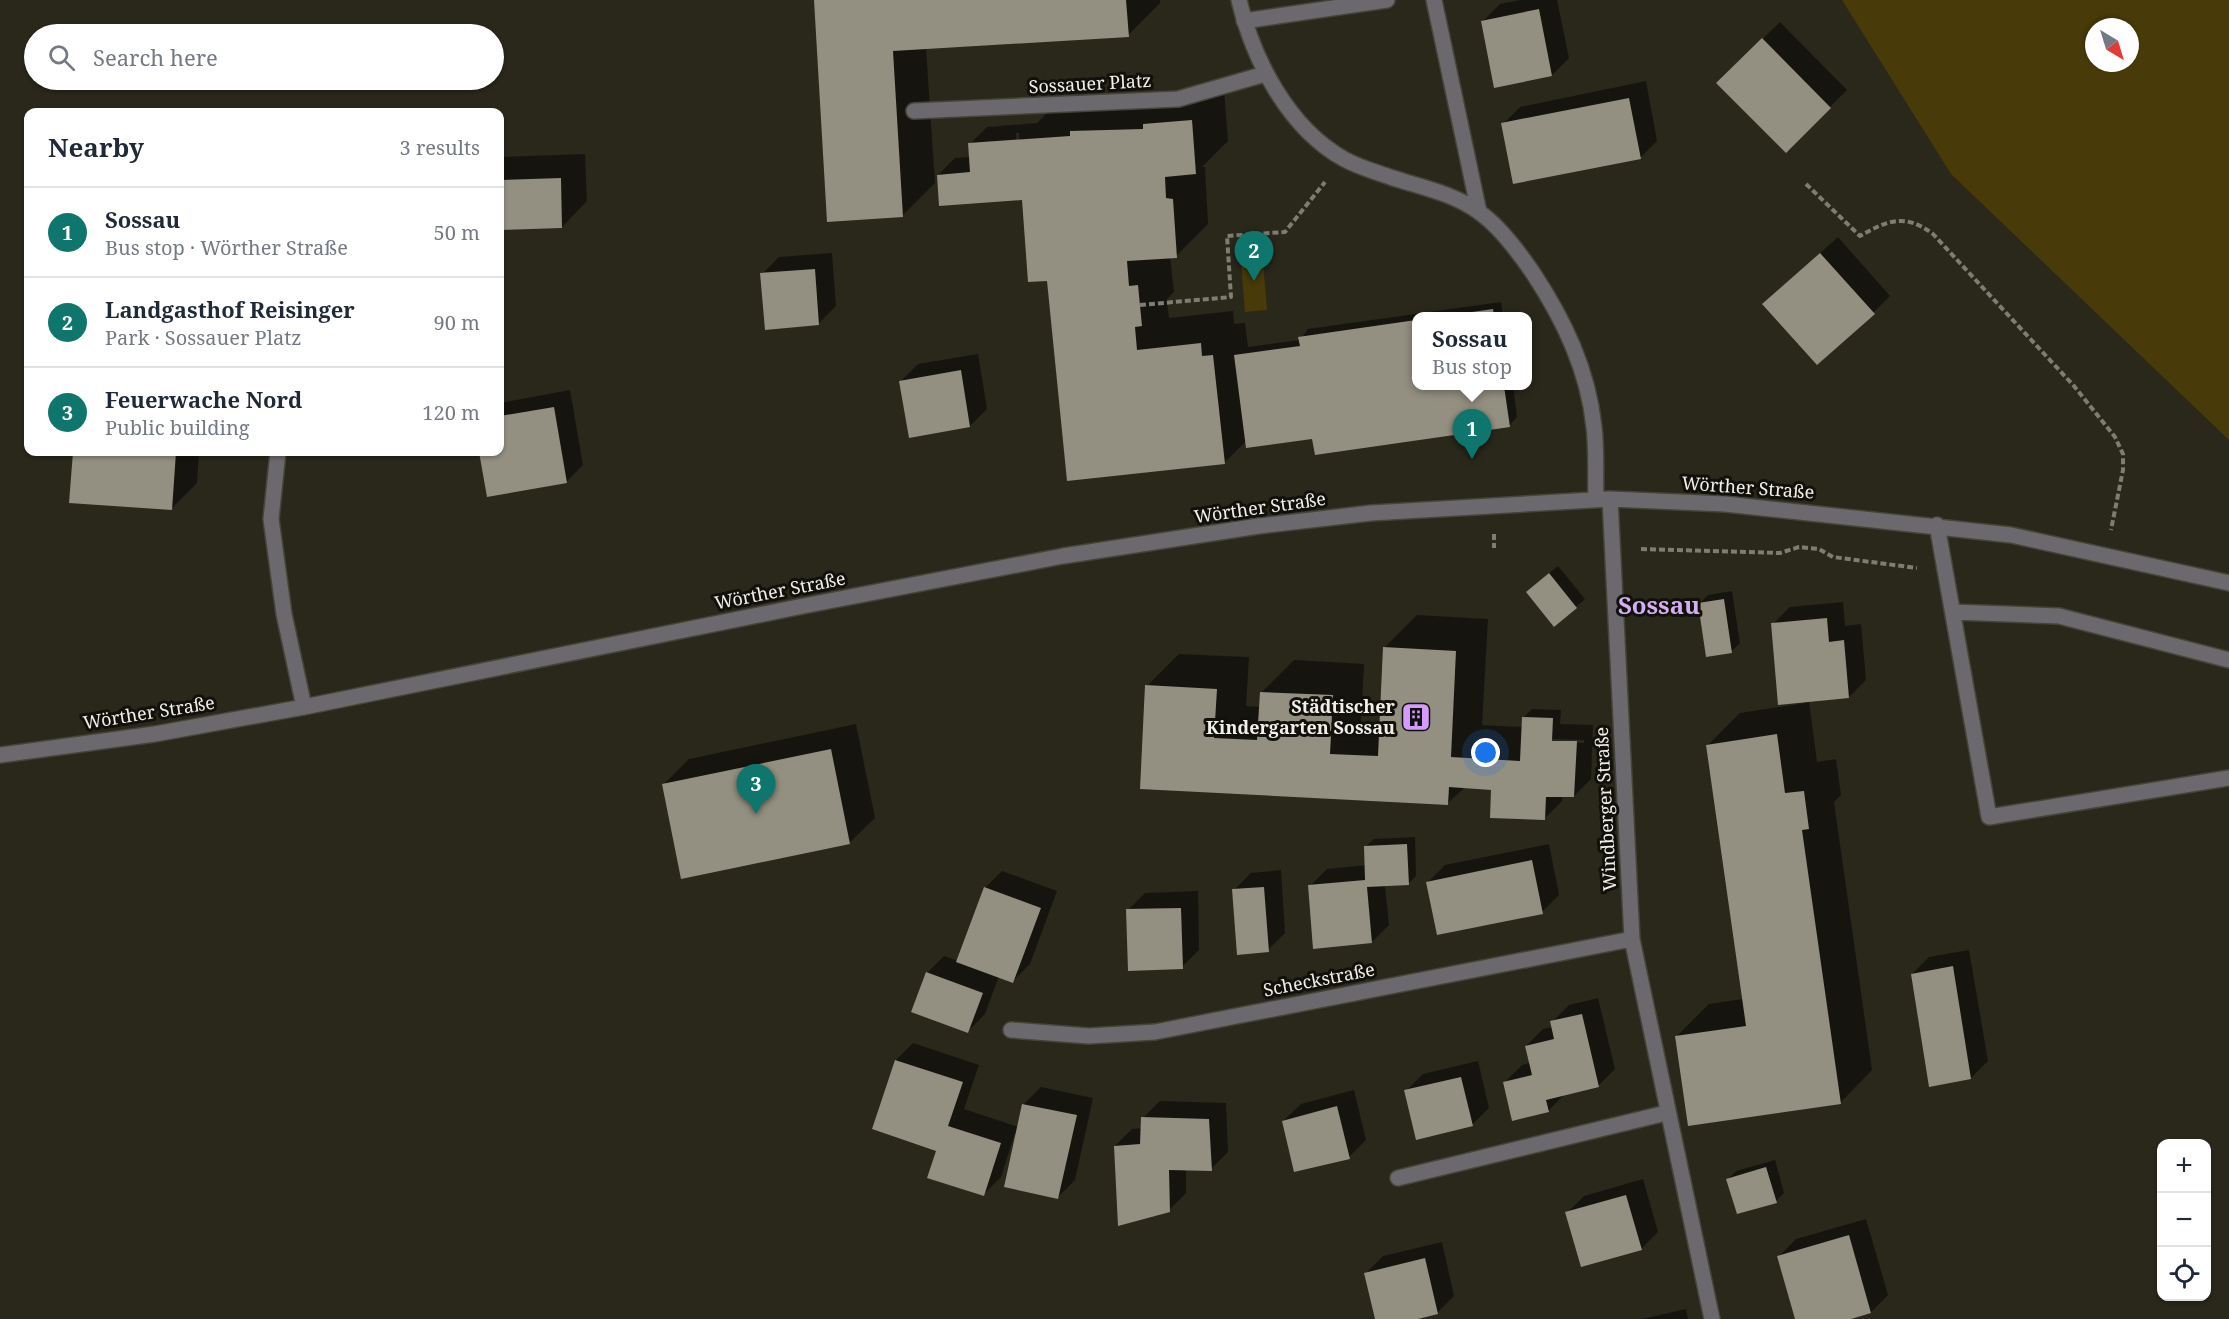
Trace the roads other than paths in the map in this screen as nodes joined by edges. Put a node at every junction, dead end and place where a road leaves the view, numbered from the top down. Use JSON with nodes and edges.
{"nodes":[{"id":1,"x":1239,"y":0,"type":"edge"},
{"id":2,"x":1387,"y":0,"type":"edge"},
{"id":3,"x":1434,"y":0,"type":"edge"},
{"id":4,"x":1244,"y":21,"type":"junction"},
{"id":5,"x":1265,"y":74,"type":"junction"},
{"id":6,"x":914,"y":111,"type":"dead end"},
{"id":7,"x":1479,"y":212,"type":"junction"},
{"id":8,"x":278,"y":456,"type":"edge"},
{"id":9,"x":1603,"y":500,"type":"junction"},
{"id":10,"x":1937,"y":525,"type":"junction"},
{"id":11,"x":2229,"y":583,"type":"edge"},
{"id":12,"x":1953,"y":612,"type":"junction"},
{"id":13,"x":2229,"y":660,"type":"edge"},
{"id":14,"x":304,"y":707,"type":"junction"},
{"id":15,"x":0,"y":755,"type":"edge"},
{"id":16,"x":2229,"y":778,"type":"edge"},
{"id":17,"x":1632,"y":939,"type":"junction"},
{"id":18,"x":1011,"y":1030,"type":"dead end"},
{"id":19,"x":1666,"y":1113,"type":"junction"},
{"id":20,"x":1398,"y":1178,"type":"dead end"},
{"id":21,"x":1712,"y":1319,"type":"edge"}],
"edges":[{"from":1,"to":4,"type":"street"},
{"from":2,"to":4,"type":"street"},
{"from":3,"to":7,"type":"street"},
{"from":4,"to":5,"type":"street"},
{"from":5,"to":6,"type":"street","name":"Sossauer Platz"},
{"from":5,"to":7,"type":"street"},
{"from":7,"to":9,"type":"street"},
{"from":8,"to":14,"type":"street"},
{"from":9,"to":10,"type":"street","name":"Wörther Straße"},
{"from":9,"to":14,"type":"street","name":"Wörther Straße"},
{"from":9,"to":17,"type":"street","name":"Windberger Straße"},
{"from":10,"to":11,"type":"street","name":"Wörther Straße"},
{"from":10,"to":12,"type":"street"},
{"from":12,"to":13,"type":"street"},
{"from":12,"to":16,"type":"street"},
{"from":14,"to":15,"type":"street","name":"Wörther Straße"},
{"from":17,"to":18,"type":"street","name":"Scheckstraße"},
{"from":17,"to":19,"type":"street","name":"Windberger Straße"},
{"from":19,"to":20,"type":"street"},
{"from":19,"to":21,"type":"street","name":"Windberger Straße"}]}
